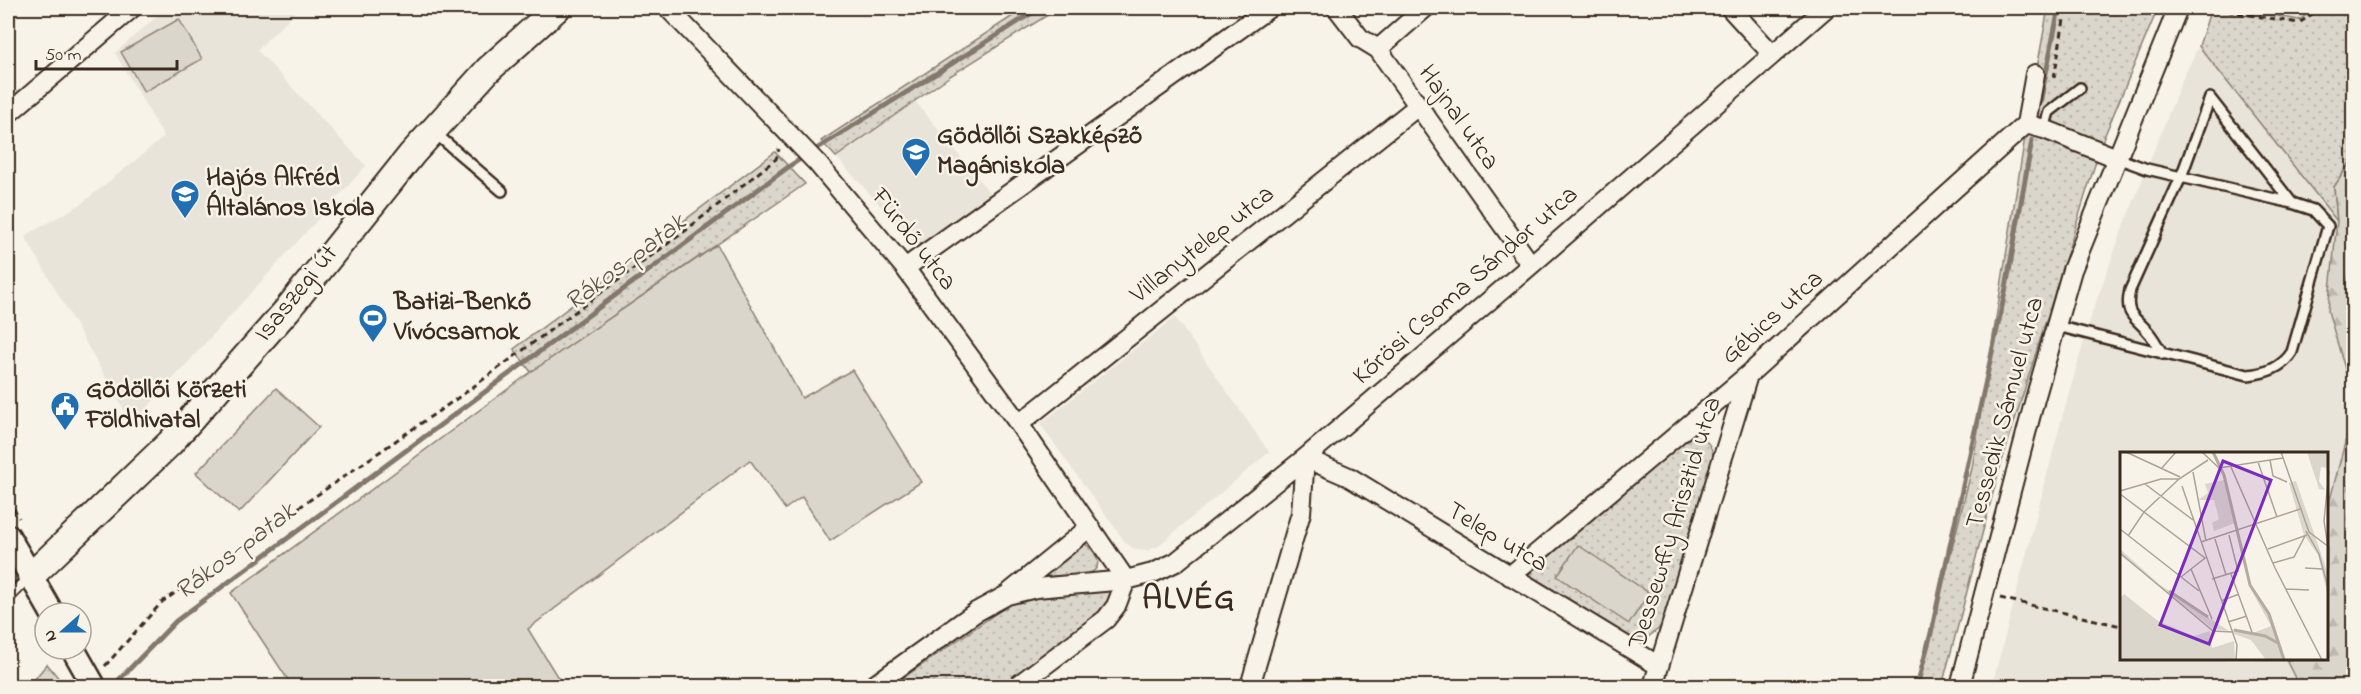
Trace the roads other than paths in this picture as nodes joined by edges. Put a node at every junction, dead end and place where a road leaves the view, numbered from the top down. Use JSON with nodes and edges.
{"nodes":[{"id":1,"x":132,"y":8,"type":"edge"},
{"id":2,"x":557,"y":8,"type":"edge"},
{"id":3,"x":668,"y":8,"type":"edge"},
{"id":4,"x":1269,"y":8,"type":"edge"},
{"id":5,"x":1337,"y":8,"type":"edge"},
{"id":6,"x":1425,"y":8,"type":"edge"},
{"id":7,"x":1730,"y":8,"type":"edge"},
{"id":8,"x":1826,"y":8,"type":"edge"},
{"id":9,"x":2178,"y":8,"type":"edge"},
{"id":10,"x":1378,"y":49,"type":"junction"},
{"id":11,"x":1772,"y":54,"type":"junction"},
{"id":12,"x":2035,"y":74,"type":"dead end"},
{"id":13,"x":2080,"y":88,"type":"dead end"},
{"id":14,"x":1418,"y":106,"type":"junction"},
{"id":15,"x":8,"y":114,"type":"edge"},
{"id":16,"x":2046,"y":121,"type":"junction"},
{"id":17,"x":2026,"y":124,"type":"junction"},
{"id":18,"x":433,"y":131,"type":"junction"},
{"id":19,"x":2117,"y":158,"type":"junction"},
{"id":20,"x":2181,"y":177,"type":"junction"},
{"id":21,"x":502,"y":191,"type":"dead end"},
{"id":22,"x":2292,"y":203,"type":"junction"},
{"id":23,"x":1531,"y":265,"type":"junction"},
{"id":24,"x":905,"y":268,"type":"junction"},
{"id":25,"x":2057,"y":326,"type":"junction"},
{"id":26,"x":2163,"y":354,"type":"junction"},
{"id":27,"x":1748,"y":375,"type":"junction"},
{"id":28,"x":1018,"y":424,"type":"junction"},
{"id":29,"x":1305,"y":458,"type":"junction"},
{"id":30,"x":1090,"y":527,"type":"junction"},
{"id":31,"x":8,"y":536,"type":"edge"},
{"id":32,"x":31,"y":576,"type":"junction"},
{"id":33,"x":1510,"y":576,"type":"junction"},
{"id":34,"x":1125,"y":580,"type":"junction"},
{"id":35,"x":1007,"y":595,"type":"junction"},
{"id":36,"x":8,"y":598,"type":"edge"},
{"id":37,"x":45,"y":601,"type":"edge"},
{"id":38,"x":82,"y":661,"type":"edge"},
{"id":39,"x":1659,"y":666,"type":"junction"},
{"id":40,"x":96,"y":681,"type":"edge"},
{"id":41,"x":873,"y":687,"type":"edge"},
{"id":42,"x":1017,"y":687,"type":"edge"},
{"id":43,"x":1250,"y":687,"type":"edge"},
{"id":44,"x":1653,"y":687,"type":"edge"},
{"id":45,"x":1960,"y":687,"type":"edge"}],
"edges":[{"from":1,"to":15,"type":"street"},
{"from":2,"to":18,"type":"main road","name":"Isaszegi út"},
{"from":3,"to":24,"type":"street","name":"Fürdő utca"},
{"from":4,"to":24,"type":"street"},
{"from":5,"to":10,"type":"street","name":"Hajnal utca"},
{"from":6,"to":10,"type":"street"},
{"from":7,"to":11,"type":"street"},
{"from":8,"to":11,"type":"street","name":"Kőrösi Csoma Sándor utca"},
{"from":9,"to":19,"type":"street","name":"Tessedik Sámuel utca"},
{"from":10,"to":14,"type":"street","name":"Hajnal utca"},
{"from":11,"to":23,"type":"street","name":"Kőrösi Csoma Sándor utca"},
{"from":12,"to":17,"type":"street"},
{"from":13,"to":16,"type":"lane"},
{"from":14,"to":23,"type":"street","name":"Hajnal utca"},
{"from":14,"to":28,"type":"street","name":"Villanytelep utca"},
{"from":16,"to":17,"type":"street"},
{"from":16,"to":19,"type":"street"},
{"from":17,"to":27,"type":"street","name":"Gébics utca"},
{"from":18,"to":21,"type":"lane"},
{"from":18,"to":32,"type":"main road","name":"Isaszegi út"},
{"from":19,"to":20,"type":"lane"},
{"from":19,"to":25,"type":"street","name":"Tessedik Sámuel utca"},
{"from":20,"to":22,"type":"lane"},
{"from":20,"to":22,"type":"lane"},
{"from":20,"to":26,"type":"lane"},
{"from":22,"to":26,"type":"lane"},
{"from":23,"to":29,"type":"street","name":"Kőrösi Csoma Sándor utca"},
{"from":24,"to":28,"type":"street","name":"Fürdő utca"},
{"from":25,"to":26,"type":"lane"},
{"from":25,"to":45,"type":"street","name":"Tessedik Sámuel utca"},
{"from":27,"to":33,"type":"street","name":"Gébics utca"},
{"from":27,"to":39,"type":"street","name":"Dessewffy Arisztid utca"},
{"from":28,"to":30,"type":"street","name":"Fürdő utca"},
{"from":29,"to":33,"type":"street","name":"Telep utca"},
{"from":29,"to":34,"type":"street","name":"Kőrösi Csoma Sándor utca"},
{"from":29,"to":43,"type":"street"},
{"from":30,"to":34,"type":"street","name":"Fürdő utca"},
{"from":30,"to":35,"type":"street"},
{"from":31,"to":32,"type":"street"},
{"from":32,"to":36,"type":"lane"},
{"from":32,"to":37,"type":"street"},
{"from":33,"to":39,"type":"street","name":"Telep utca"},
{"from":34,"to":35,"type":"street","name":"Kőrösi Csoma Sándor utca"},
{"from":34,"to":42,"type":"street"},
{"from":35,"to":41,"type":"street"},
{"from":38,"to":40,"type":"street"},
{"from":39,"to":44,"type":"street","name":"Dessewffy Arisztid utca"}]}
